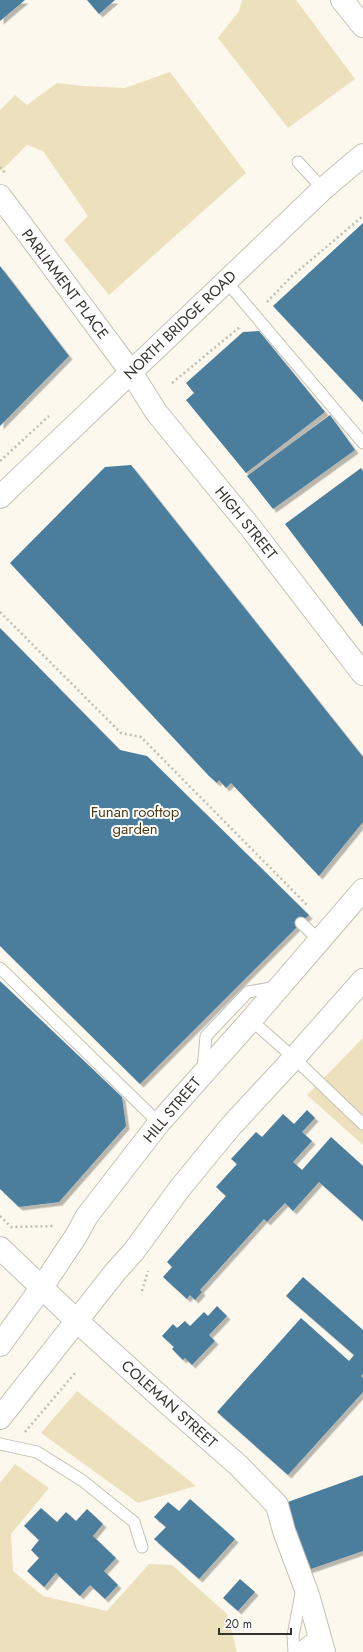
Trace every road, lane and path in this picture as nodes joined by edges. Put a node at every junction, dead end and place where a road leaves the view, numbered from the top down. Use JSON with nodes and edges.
{"nodes":[{"id":1,"x":342,"y":0,"type":"edge"},
{"id":2,"x":357,"y":0,"type":"edge"},
{"id":3,"x":363,"y":8,"type":"edge"},
{"id":4,"x":363,"y":26,"type":"edge"},
{"id":5,"x":363,"y":155,"type":"edge"},
{"id":6,"x":298,"y":162,"type":"dead end"},
{"id":7,"x":323,"y":189,"type":"junction"},
{"id":8,"x":0,"y":196,"type":"edge"},
{"id":9,"x":226,"y":281,"type":"junction"},
{"id":10,"x":131,"y":372,"type":"junction"},
{"id":11,"x":50,"y":414,"type":"dead end"},
{"id":12,"x":363,"y":443,"type":"edge"},
{"id":13,"x":0,"y":461,"type":"edge"},
{"id":14,"x":0,"y":497,"type":"edge"},
{"id":15,"x":0,"y":612,"type":"edge"},
{"id":16,"x":363,"y":674,"type":"edge"},
{"id":17,"x":363,"y":890,"type":"edge"},
{"id":18,"x":301,"y":922,"type":"dead end"},
{"id":19,"x":324,"y":934,"type":"junction"},
{"id":20,"x":0,"y":968,"type":"edge"},
{"id":21,"x":363,"y":980,"type":"edge"},
{"id":22,"x":279,"y":987,"type":"junction"},
{"id":23,"x":251,"y":1020,"type":"junction"},
{"id":24,"x":294,"y":1058,"type":"junction"},
{"id":25,"x":203,"y":1073,"type":"junction"},
{"id":26,"x":159,"y":1123,"type":"junction"},
{"id":27,"x":363,"y":1124,"type":"edge"},
{"id":28,"x":0,"y":1216,"type":"edge"},
{"id":29,"x":58,"y":1226,"type":"dead end"},
{"id":30,"x":0,"y":1248,"type":"edge"},
{"id":31,"x":42,"y":1287,"type":"junction"},
{"id":32,"x":77,"y":1321,"type":"junction"},
{"id":33,"x":0,"y":1345,"type":"edge"},
{"id":34,"x":75,"y":1373,"type":"dead end"},
{"id":35,"x":0,"y":1418,"type":"edge"},
{"id":36,"x":0,"y":1444,"type":"edge"},
{"id":37,"x":12,"y":1447,"type":"junction"},
{"id":38,"x":142,"y":1547,"type":"dead end"},
{"id":39,"x":303,"y":1583,"type":"junction"},
{"id":40,"x":316,"y":1648,"type":"edge"},
{"id":41,"x":294,"y":1652,"type":"edge"}],
"edges":[{"from":1,"to":4,"type":"main road"},
{"from":2,"to":3,"type":"main road"},
{"from":5,"to":7,"type":"main road","name":"NORTH BRIDGE ROAD"},
{"from":6,"to":7,"type":"lane"},
{"from":7,"to":9,"type":"main road","name":"NORTH BRIDGE ROAD"},
{"from":8,"to":10,"type":"main road","name":"PARLIAMENT PLACE"},
{"from":9,"to":10,"type":"main road","name":"NORTH BRIDGE ROAD"},
{"from":9,"to":12,"type":"lane"},
{"from":10,"to":14,"type":"main road","name":"NORTH BRIDGE ROAD"},
{"from":10,"to":16,"type":"main road","name":"HIGH STREET"},
{"from":11,"to":13,"type":"path"},
{"from":15,"to":19,"type":"path"},
{"from":17,"to":19,"type":"main road","name":"HILL STREET"},
{"from":18,"to":19,"type":"lane"},
{"from":19,"to":22,"type":"main road","name":"HILL STREET"},
{"from":20,"to":26,"type":"lane"},
{"from":21,"to":24,"type":"main road"},
{"from":22,"to":23,"type":"main road","name":"HILL STREET"},
{"from":22,"to":25,"type":"lane"},
{"from":23,"to":24,"type":"lane"},
{"from":23,"to":25,"type":"main road","name":"HILL STREET"},
{"from":24,"to":27,"type":"lane"},
{"from":24,"to":32,"type":"main road"},
{"from":25,"to":26,"type":"main road","name":"HILL STREET"},
{"from":26,"to":31,"type":"main road","name":"HILL STREET"},
{"from":28,"to":29,"type":"path"},
{"from":30,"to":31,"type":"main road","name":"COLEMAN STREET"},
{"from":31,"to":32,"type":"main road","name":"COLEMAN STREET"},
{"from":31,"to":33,"type":"main road","name":"HILL STREET"},
{"from":32,"to":35,"type":"main road"},
{"from":32,"to":39,"type":"main road","name":"COLEMAN STREET"},
{"from":34,"to":37,"type":"path"},
{"from":36,"to":37,"type":"lane"},
{"from":37,"to":38,"type":"lane"},
{"from":39,"to":40,"type":"main road","name":"COLEMAN STREET"},
{"from":39,"to":41,"type":"lane"}]}
